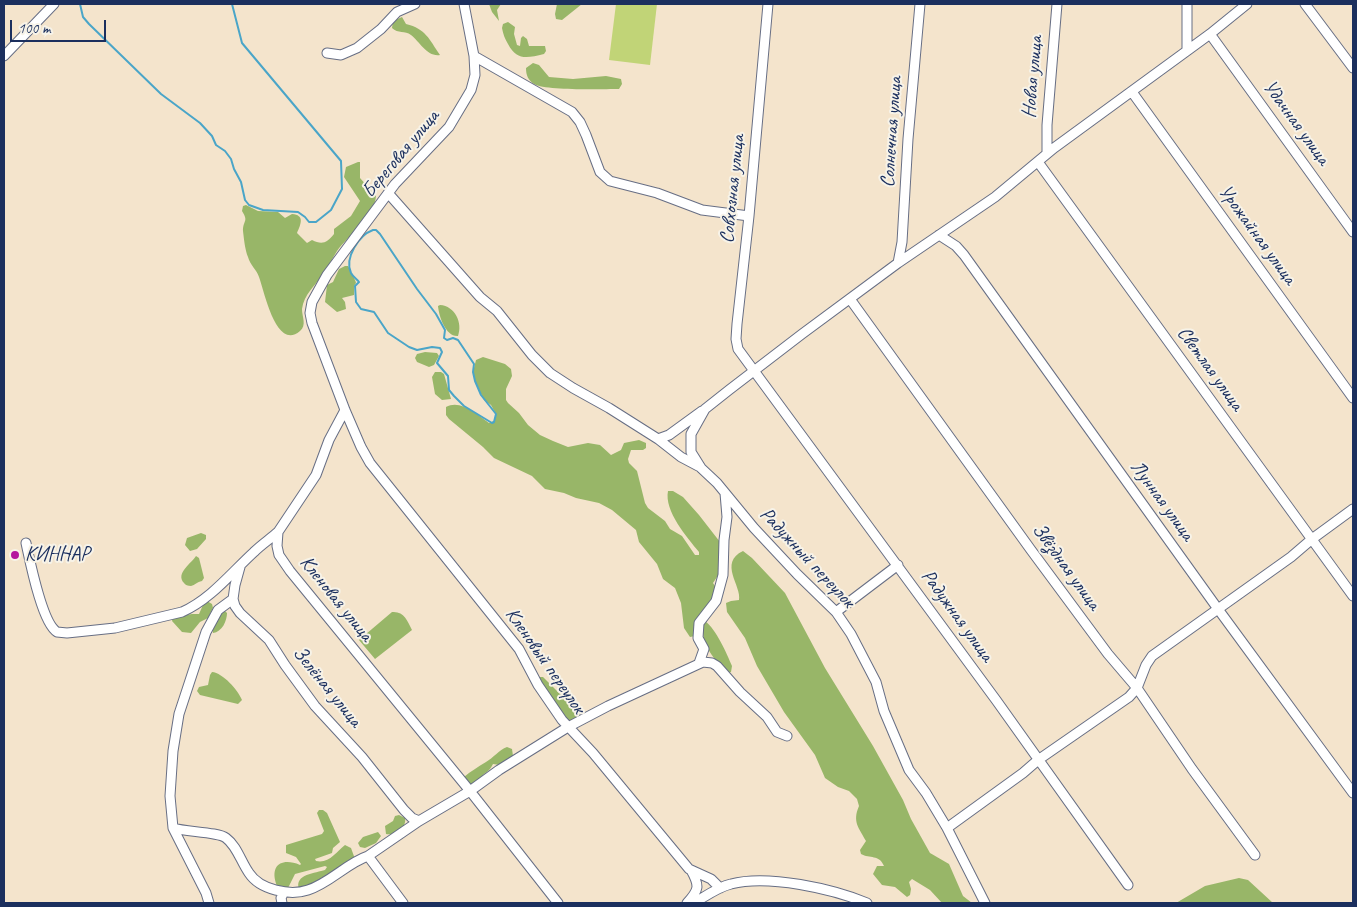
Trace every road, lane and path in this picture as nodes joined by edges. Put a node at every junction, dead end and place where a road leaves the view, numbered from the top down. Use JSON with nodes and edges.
{"nodes":[{"id":1,"x":54,"y":4,"type":"edge"},
{"id":2,"x":415,"y":4,"type":"edge"},
{"id":3,"x":464,"y":4,"type":"edge"},
{"id":4,"x":768,"y":4,"type":"edge"},
{"id":5,"x":920,"y":4,"type":"edge"},
{"id":6,"x":1057,"y":4,"type":"edge"},
{"id":7,"x":1187,"y":4,"type":"edge"},
{"id":8,"x":1247,"y":4,"type":"edge"},
{"id":9,"x":1305,"y":4,"type":"edge"},
{"id":10,"x":1210,"y":34,"type":"junction"},
{"id":11,"x":1186,"y":50,"type":"junction"},
{"id":12,"x":327,"y":53,"type":"dead end"},
{"id":13,"x":4,"y":56,"type":"edge"},
{"id":14,"x":474,"y":56,"type":"junction"},
{"id":15,"x":1353,"y":68,"type":"edge"},
{"id":16,"x":1132,"y":92,"type":"junction"},
{"id":17,"x":1047,"y":153,"type":"junction"},
{"id":18,"x":1038,"y":162,"type":"junction"},
{"id":19,"x":388,"y":193,"type":"junction"},
{"id":20,"x":749,"y":216,"type":"junction"},
{"id":21,"x":1353,"y":232,"type":"edge"},
{"id":22,"x":939,"y":235,"type":"junction"},
{"id":23,"x":902,"y":242,"type":"junction"},
{"id":24,"x":922,"y":247,"type":"junction"},
{"id":25,"x":898,"y":264,"type":"junction"},
{"id":26,"x":850,"y":299,"type":"junction"},
{"id":27,"x":310,"y":313,"type":"joint"},
{"id":28,"x":755,"y":371,"type":"junction"},
{"id":29,"x":1353,"y":398,"type":"edge"},
{"id":30,"x":705,"y":409,"type":"junction"},
{"id":31,"x":345,"y":410,"type":"junction"},
{"id":32,"x":658,"y":439,"type":"junction"},
{"id":33,"x":701,"y":468,"type":"junction"},
{"id":34,"x":724,"y":492,"type":"junction"},
{"id":35,"x":1353,"y":510,"type":"edge"},
{"id":36,"x":278,"y":532,"type":"junction"},
{"id":37,"x":1312,"y":539,"type":"junction"},
{"id":38,"x":26,"y":543,"type":"dead end"},
{"id":39,"x":241,"y":565,"type":"junction"},
{"id":40,"x":898,"y":565,"type":"junction"},
{"id":41,"x":1353,"y":596,"type":"edge"},
{"id":42,"x":234,"y":599,"type":"junction"},
{"id":43,"x":1218,"y":609,"type":"junction"},
{"id":44,"x":836,"y":612,"type":"junction"},
{"id":45,"x":699,"y":663,"type":"junction"},
{"id":46,"x":1137,"y":688,"type":"junction"},
{"id":47,"x":568,"y":727,"type":"junction"},
{"id":48,"x":787,"y":736,"type":"dead end"},
{"id":49,"x":1038,"y":760,"type":"junction"},
{"id":50,"x":470,"y":791,"type":"junction"},
{"id":51,"x":1353,"y":793,"type":"edge"},
{"id":52,"x":419,"y":821,"type":"junction"},
{"id":53,"x":173,"y":828,"type":"junction"},
{"id":54,"x":947,"y":828,"type":"junction"},
{"id":55,"x":1255,"y":855,"type":"dead end"},
{"id":56,"x":368,"y":856,"type":"junction"},
{"id":57,"x":691,"y":870,"type":"junction"},
{"id":58,"x":1128,"y":884,"type":"dead end"},
{"id":59,"x":720,"y":888,"type":"junction"},
{"id":60,"x":284,"y":892,"type":"junction"},
{"id":61,"x":209,"y":903,"type":"edge"},
{"id":62,"x":282,"y":903,"type":"edge"},
{"id":63,"x":403,"y":903,"type":"edge"},
{"id":64,"x":558,"y":903,"type":"edge"},
{"id":65,"x":687,"y":903,"type":"edge"},
{"id":66,"x":694,"y":903,"type":"edge"},
{"id":67,"x":867,"y":903,"type":"edge"},
{"id":68,"x":985,"y":903,"type":"edge"}],
"edges":[{"from":1,"to":13,"type":"street"},
{"from":2,"to":12,"type":"street"},
{"from":3,"to":14,"type":"street","name":"Береговая улица"},
{"from":4,"to":20,"type":"street","name":"Совхозная улица"},
{"from":5,"to":23,"type":"street","name":"Солнечная улица"},
{"from":6,"to":17,"type":"street","name":"Новая улица"},
{"from":7,"to":11,"type":"street"},
{"from":8,"to":10,"type":"street","name":"Радужный переулок"},
{"from":9,"to":15,"type":"street"},
{"from":10,"to":11,"type":"street","name":"Радужный переулок"},
{"from":10,"to":21,"type":"street","name":"Удачная улица"},
{"from":11,"to":16,"type":"street","name":"Радужный переулок"},
{"from":14,"to":19,"type":"street","name":"Береговая улица"},
{"from":14,"to":20,"type":"street"},
{"from":16,"to":17,"type":"street","name":"Радужный переулок"},
{"from":16,"to":29,"type":"street","name":"Урожайная улица"},
{"from":17,"to":18,"type":"street","name":"Радужный переулок"},
{"from":18,"to":22,"type":"street","name":"Радужный переулок"},
{"from":18,"to":37,"type":"street","name":"Светлая улица"},
{"from":19,"to":27,"type":"street","name":"Береговая улица"},
{"from":19,"to":32,"type":"street"},
{"from":20,"to":28,"type":"street","name":"Совхозная улица"},
{"from":22,"to":24,"type":"street","name":"Радужный переулок"},
{"from":22,"to":43,"type":"street","name":"Лунная улица"},
{"from":23,"to":24,"type":"street"},
{"from":23,"to":25,"type":"street","name":"Солнечная улица"},
{"from":24,"to":25,"type":"street","name":"Радужный переулок"},
{"from":25,"to":26,"type":"street","name":"Радужный переулок"},
{"from":26,"to":28,"type":"street","name":"Радужный переулок"},
{"from":26,"to":46,"type":"street","name":"Звёздная улица"},
{"from":27,"to":31,"type":"street","name":"Кленовый переулок"},
{"from":28,"to":30,"type":"street","name":"Радужный переулок"},
{"from":28,"to":40,"type":"street","name":"Радужная улица"},
{"from":30,"to":32,"type":"street"},
{"from":30,"to":33,"type":"street","name":"Радужный переулок"},
{"from":31,"to":36,"type":"street"},
{"from":31,"to":47,"type":"street","name":"Кленовый переулок"},
{"from":32,"to":33,"type":"street"},
{"from":33,"to":34,"type":"street","name":"Радужный переулок"},
{"from":34,"to":44,"type":"street","name":"Радужный переулок"},
{"from":34,"to":45,"type":"street"},
{"from":35,"to":37,"type":"street"},
{"from":36,"to":39,"type":"street"},
{"from":36,"to":50,"type":"street","name":"Кленовая улица"},
{"from":37,"to":41,"type":"street","name":"Светлая улица"},
{"from":37,"to":43,"type":"street"},
{"from":38,"to":39,"type":"street"},
{"from":39,"to":42,"type":"street"},
{"from":40,"to":44,"type":"street"},
{"from":40,"to":49,"type":"street","name":"Радужная улица"},
{"from":42,"to":52,"type":"street","name":"Зелёная улица"},
{"from":42,"to":53,"type":"street"},
{"from":43,"to":46,"type":"street"},
{"from":43,"to":51,"type":"street","name":"Лунная улица"},
{"from":44,"to":54,"type":"street","name":"Радужный переулок"},
{"from":45,"to":47,"type":"street"},
{"from":45,"to":48,"type":"street"},
{"from":46,"to":49,"type":"street"},
{"from":46,"to":55,"type":"street","name":"Звёздная улица"},
{"from":47,"to":50,"type":"street"},
{"from":47,"to":57,"type":"street","name":"Кленовый переулок"},
{"from":49,"to":54,"type":"street"},
{"from":49,"to":58,"type":"street","name":"Радужная улица"},
{"from":50,"to":52,"type":"street"},
{"from":50,"to":64,"type":"street","name":"Кленовая улица"},
{"from":52,"to":56,"type":"street"},
{"from":53,"to":60,"type":"street"},
{"from":53,"to":61,"type":"street"},
{"from":54,"to":68,"type":"street","name":"Радужный переулок"},
{"from":56,"to":60,"type":"street"},
{"from":56,"to":63,"type":"street"},
{"from":57,"to":59,"type":"street","name":"Кленовый переулок"},
{"from":57,"to":65,"type":"street"},
{"from":59,"to":66,"type":"street"},
{"from":59,"to":67,"type":"street"},
{"from":60,"to":62,"type":"street"}]}
